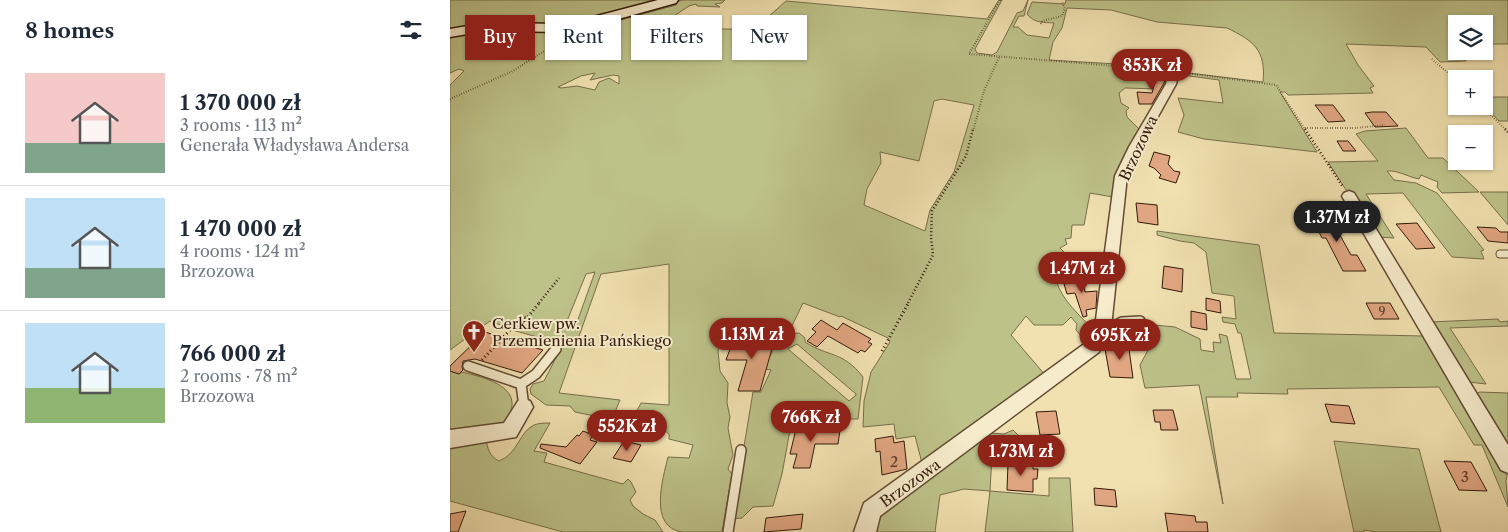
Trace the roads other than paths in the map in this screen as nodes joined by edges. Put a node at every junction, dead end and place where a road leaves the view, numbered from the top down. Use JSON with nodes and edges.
{"nodes":[{"id":1,"x":672,"y":0,"type":"edge"},
{"id":2,"x":450,"y":32,"type":"edge"},
{"id":3,"x":1174,"y":72,"type":"road end"},
{"id":4,"x":1349,"y":196,"type":"road end"},
{"id":5,"x":1140,"y":321,"type":"dead end"},
{"id":6,"x":1099,"y":333,"type":"junction"},
{"id":7,"x":556,"y":348,"type":"dead end"},
{"id":8,"x":471,"y":367,"type":"road end"},
{"id":9,"x":521,"y":384,"type":"junction"},
{"id":10,"x":524,"y":408,"type":"joint"},
{"id":11,"x":450,"y":439,"type":"edge"},
{"id":12,"x":741,"y":450,"type":"dead end"},
{"id":13,"x":1508,"y":463,"type":"edge"},
{"id":14,"x":728,"y":532,"type":"edge"},
{"id":15,"x":865,"y":532,"type":"edge"}],
"edges":[{"from":1,"to":2,"type":"street"},
{"from":3,"to":6,"type":"street","name":"Brzozowa"},
{"from":4,"to":13,"type":"street"},
{"from":5,"to":6,"type":"lane"},
{"from":6,"to":15,"type":"street","name":"Brzozowa"},
{"from":7,"to":9,"type":"lane"},
{"from":8,"to":9,"type":"lane"},
{"from":9,"to":10,"type":"lane"},
{"from":10,"to":11,"type":"street"},
{"from":12,"to":14,"type":"lane"}]}
